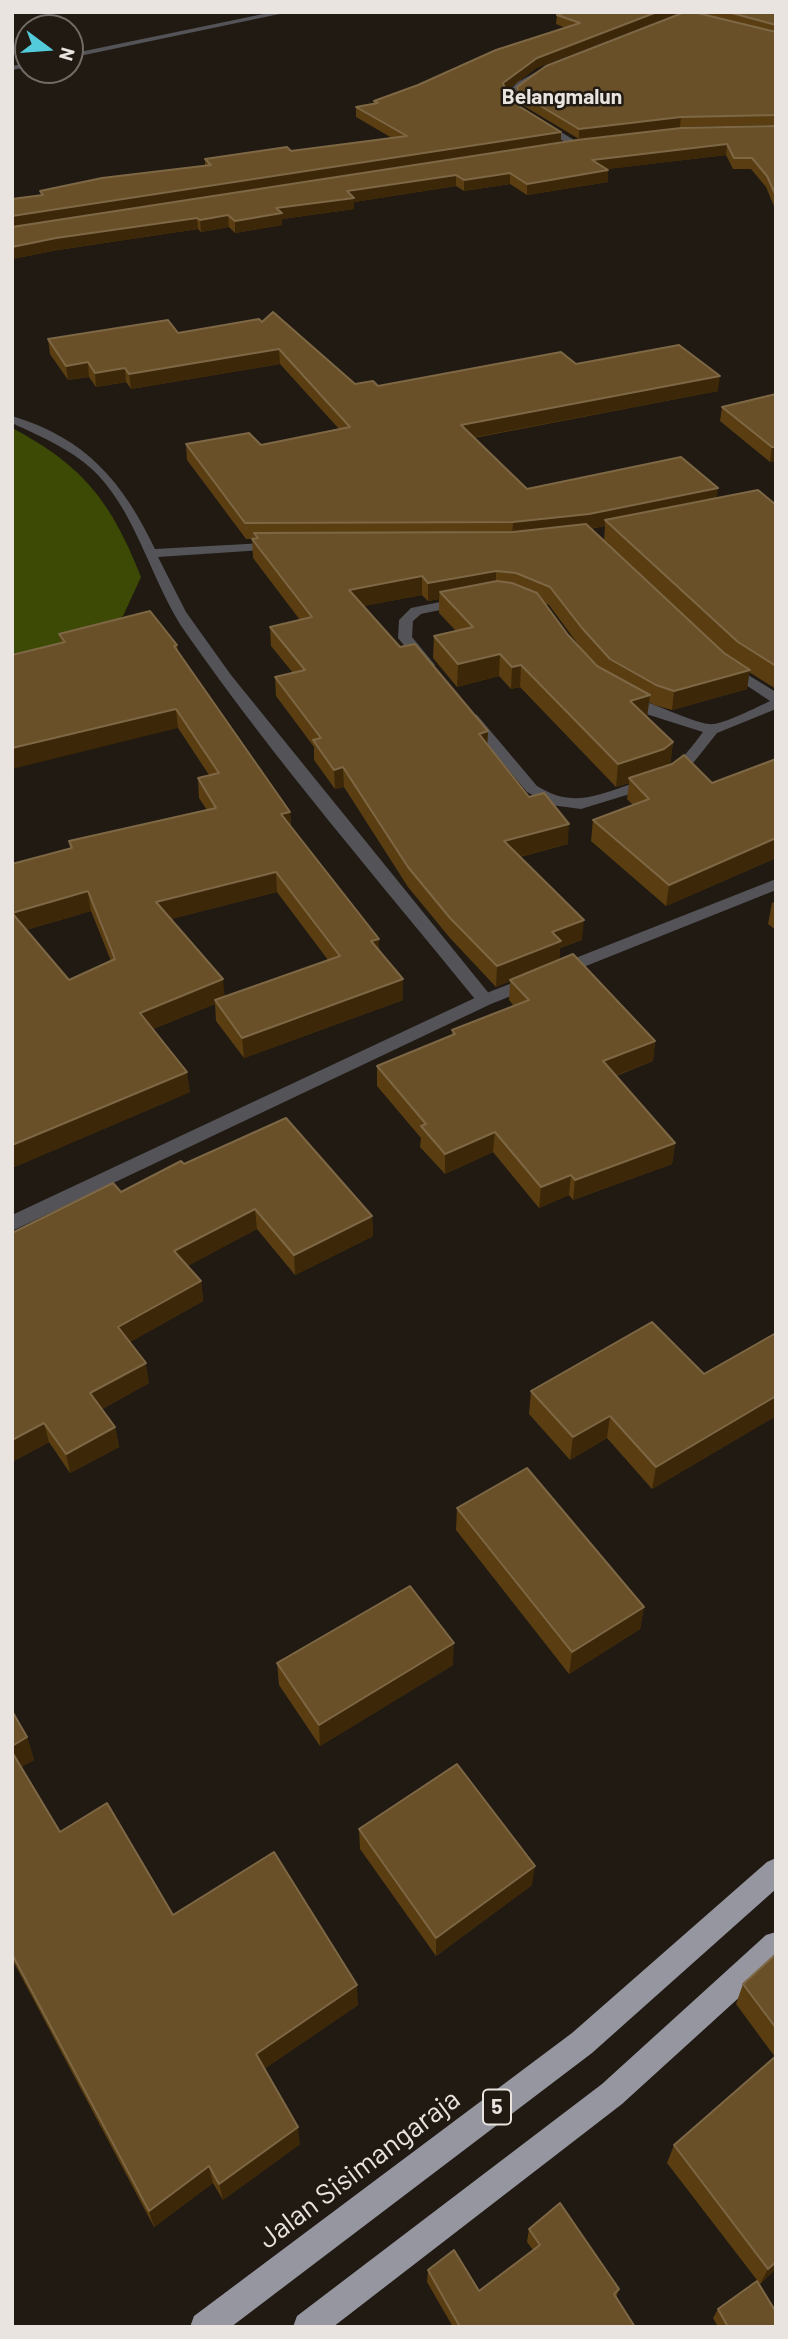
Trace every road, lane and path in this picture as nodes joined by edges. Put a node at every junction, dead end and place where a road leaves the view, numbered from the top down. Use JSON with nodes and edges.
{"nodes":[{"id":1,"x":285,"y":12,"type":"edge"},
{"id":2,"x":84,"y":53,"type":"edge"},
{"id":3,"x":553,"y":68,"type":"edge"},
{"id":4,"x":589,"y":144,"type":"edge"},
{"id":5,"x":576,"y":145,"type":"junction"},
{"id":6,"x":562,"y":148,"type":"edge"},
{"id":7,"x":12,"y":419,"type":"edge"},
{"id":8,"x":287,"y":544,"type":"edge"},
{"id":9,"x":153,"y":554,"type":"junction"},
{"id":10,"x":484,"y":598,"type":"edge"},
{"id":11,"x":718,"y":658,"type":"edge"},
{"id":12,"x":439,"y":678,"type":"edge"},
{"id":13,"x":613,"y":690,"type":"edge"},
{"id":14,"x":776,"y":701,"type":"edge"},
{"id":15,"x":464,"y":708,"type":"edge"},
{"id":16,"x":712,"y":730,"type":"junction"},
{"id":17,"x":776,"y":884,"type":"edge"},
{"id":18,"x":485,"y":1000,"type":"junction"},
{"id":19,"x":12,"y":1224,"type":"edge"},
{"id":20,"x":776,"y":1871,"type":"edge"},
{"id":21,"x":776,"y":1945,"type":"edge"},
{"id":22,"x":205,"y":2327,"type":"edge"},
{"id":23,"x":308,"y":2327,"type":"edge"}],
"edges":[{"from":1,"to":2,"type":"street"},
{"from":3,"to":5,"type":"street"},
{"from":4,"to":5,"type":"street"},
{"from":5,"to":6,"type":"street"},
{"from":7,"to":9,"type":"street"},
{"from":8,"to":9,"type":"street"},
{"from":9,"to":18,"type":"street"},
{"from":10,"to":12,"type":"street"},
{"from":11,"to":14,"type":"street"},
{"from":13,"to":16,"type":"street"},
{"from":14,"to":16,"type":"street"},
{"from":15,"to":16,"type":"street"},
{"from":17,"to":18,"type":"street"},
{"from":18,"to":19,"type":"street"},
{"from":20,"to":22,"type":"highway","name":"Jalan Sisimangaraja","number":"5"},
{"from":21,"to":23,"type":"highway"}]}
